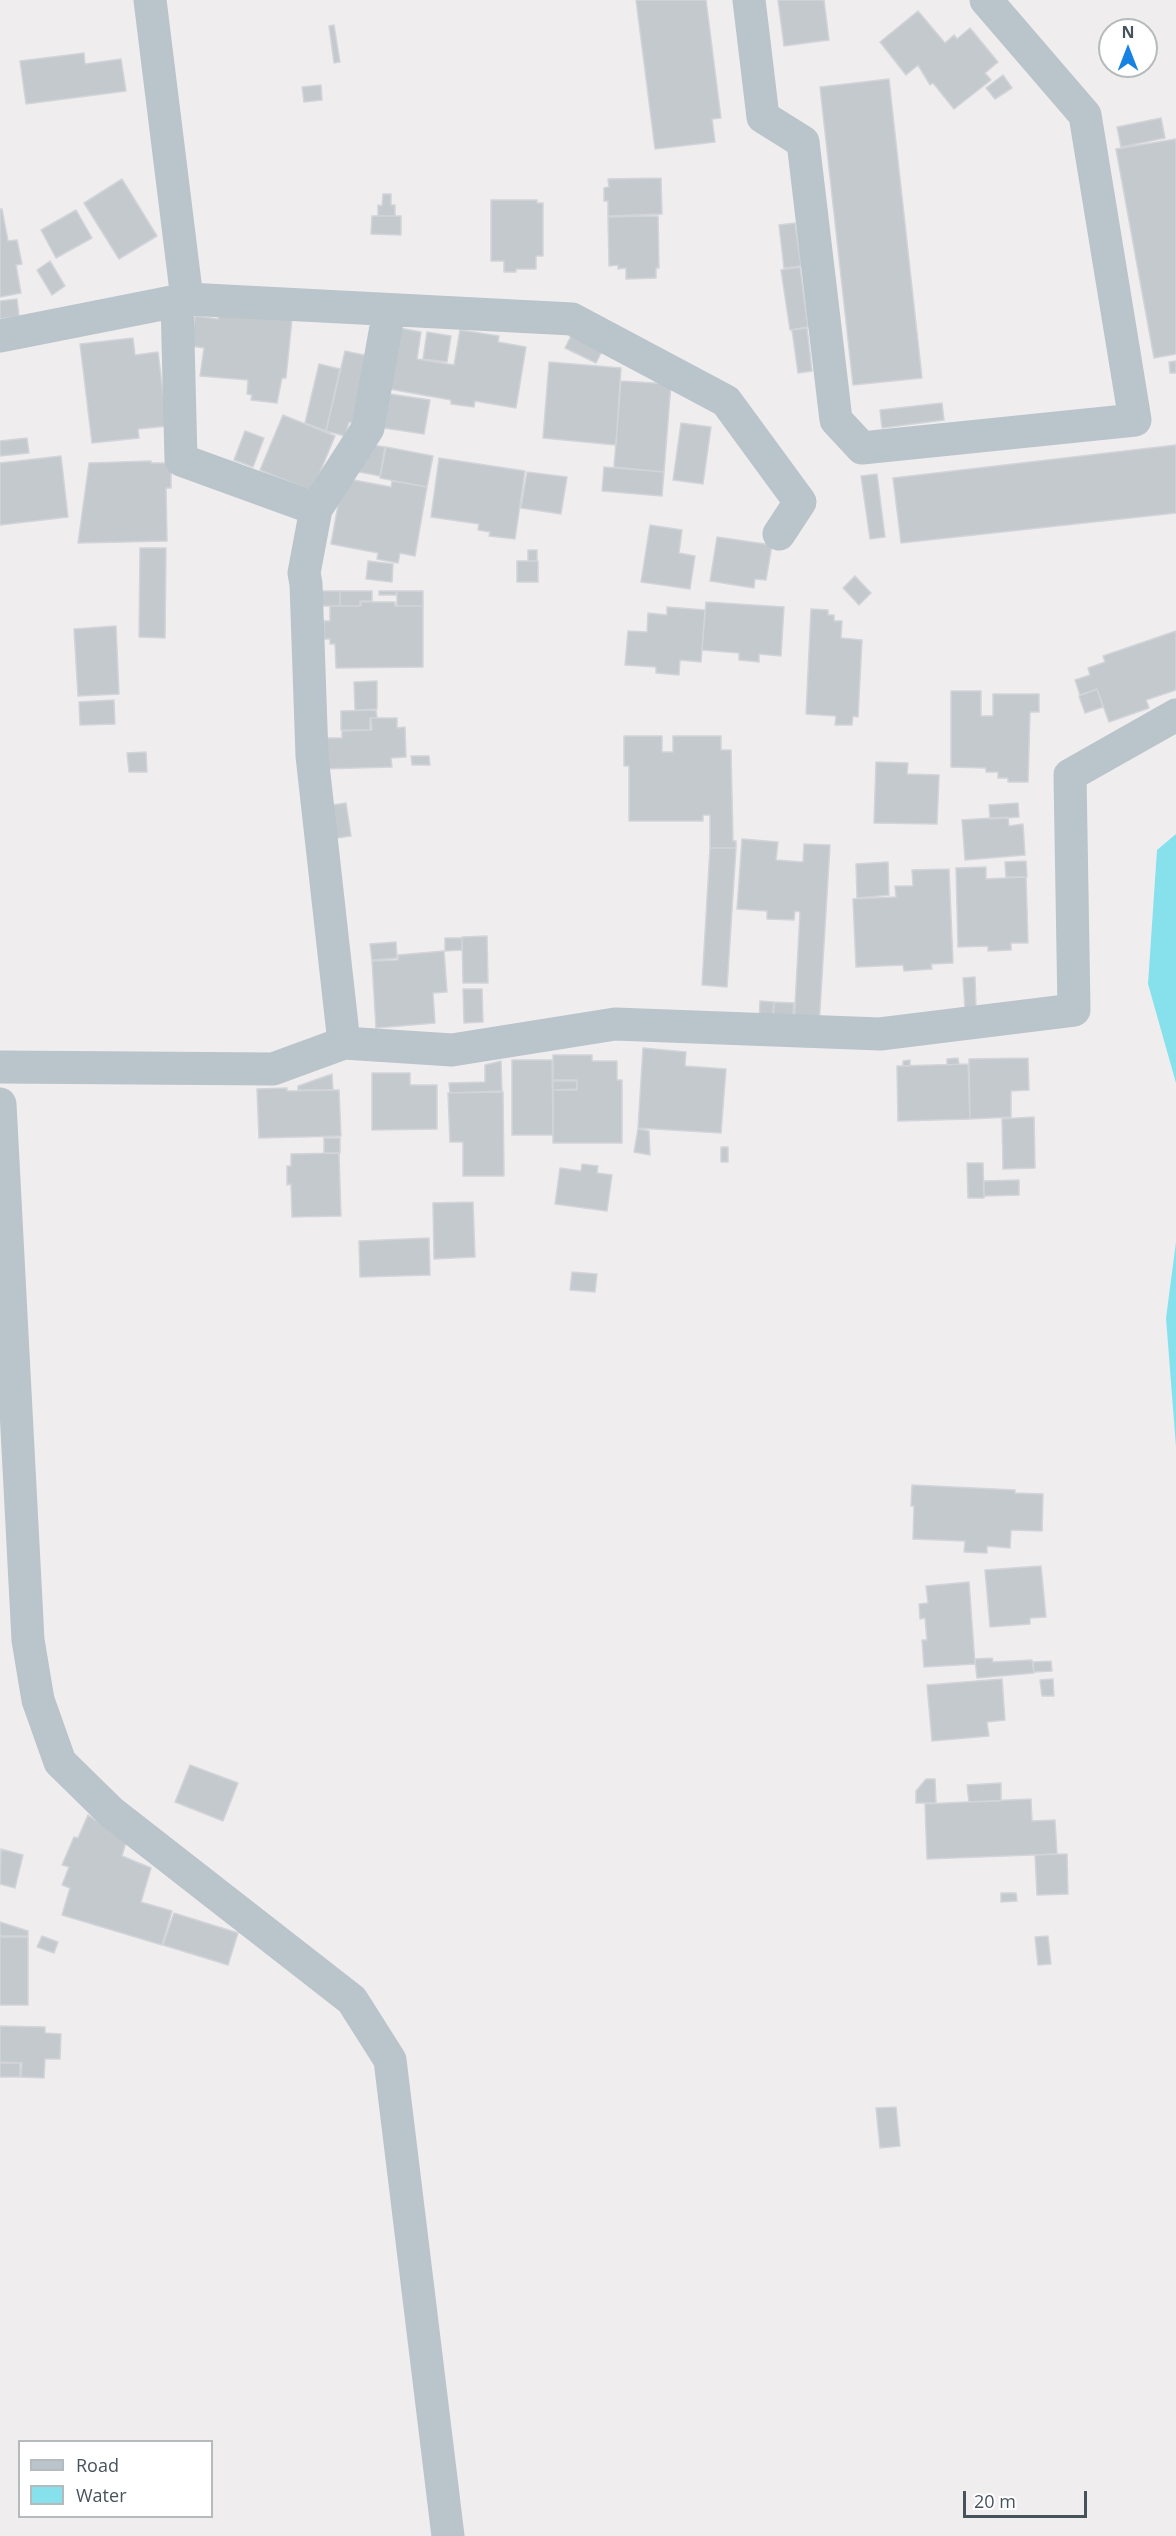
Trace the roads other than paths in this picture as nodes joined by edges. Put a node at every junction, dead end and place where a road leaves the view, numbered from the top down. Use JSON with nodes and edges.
{"nodes":[{"id":1,"x":150,"y":0,"type":"edge"},
{"id":2,"x":749,"y":0,"type":"edge"},
{"id":3,"x":986,"y":0,"type":"edge"},
{"id":4,"x":182,"y":300,"type":"junction"},
{"id":5,"x":389,"y":310,"type":"junction"},
{"id":6,"x":0,"y":336,"type":"edge"},
{"id":7,"x":316,"y":509,"type":"junction"},
{"id":8,"x":779,"y":534,"type":"dead end"},
{"id":9,"x":1176,"y":715,"type":"edge"},
{"id":10,"x":344,"y":1043,"type":"junction"},
{"id":11,"x":0,"y":1067,"type":"edge"},
{"id":12,"x":0,"y":1104,"type":"edge"},
{"id":13,"x":448,"y":2536,"type":"edge"}],
"edges":[{"from":1,"to":4,"type":"street"},
{"from":2,"to":3,"type":"street"},
{"from":4,"to":5,"type":"street"},
{"from":4,"to":6,"type":"street"},
{"from":4,"to":7,"type":"street"},
{"from":5,"to":7,"type":"street"},
{"from":5,"to":8,"type":"street"},
{"from":7,"to":10,"type":"street"},
{"from":9,"to":10,"type":"street"},
{"from":10,"to":11,"type":"street"},
{"from":12,"to":13,"type":"street"}]}
